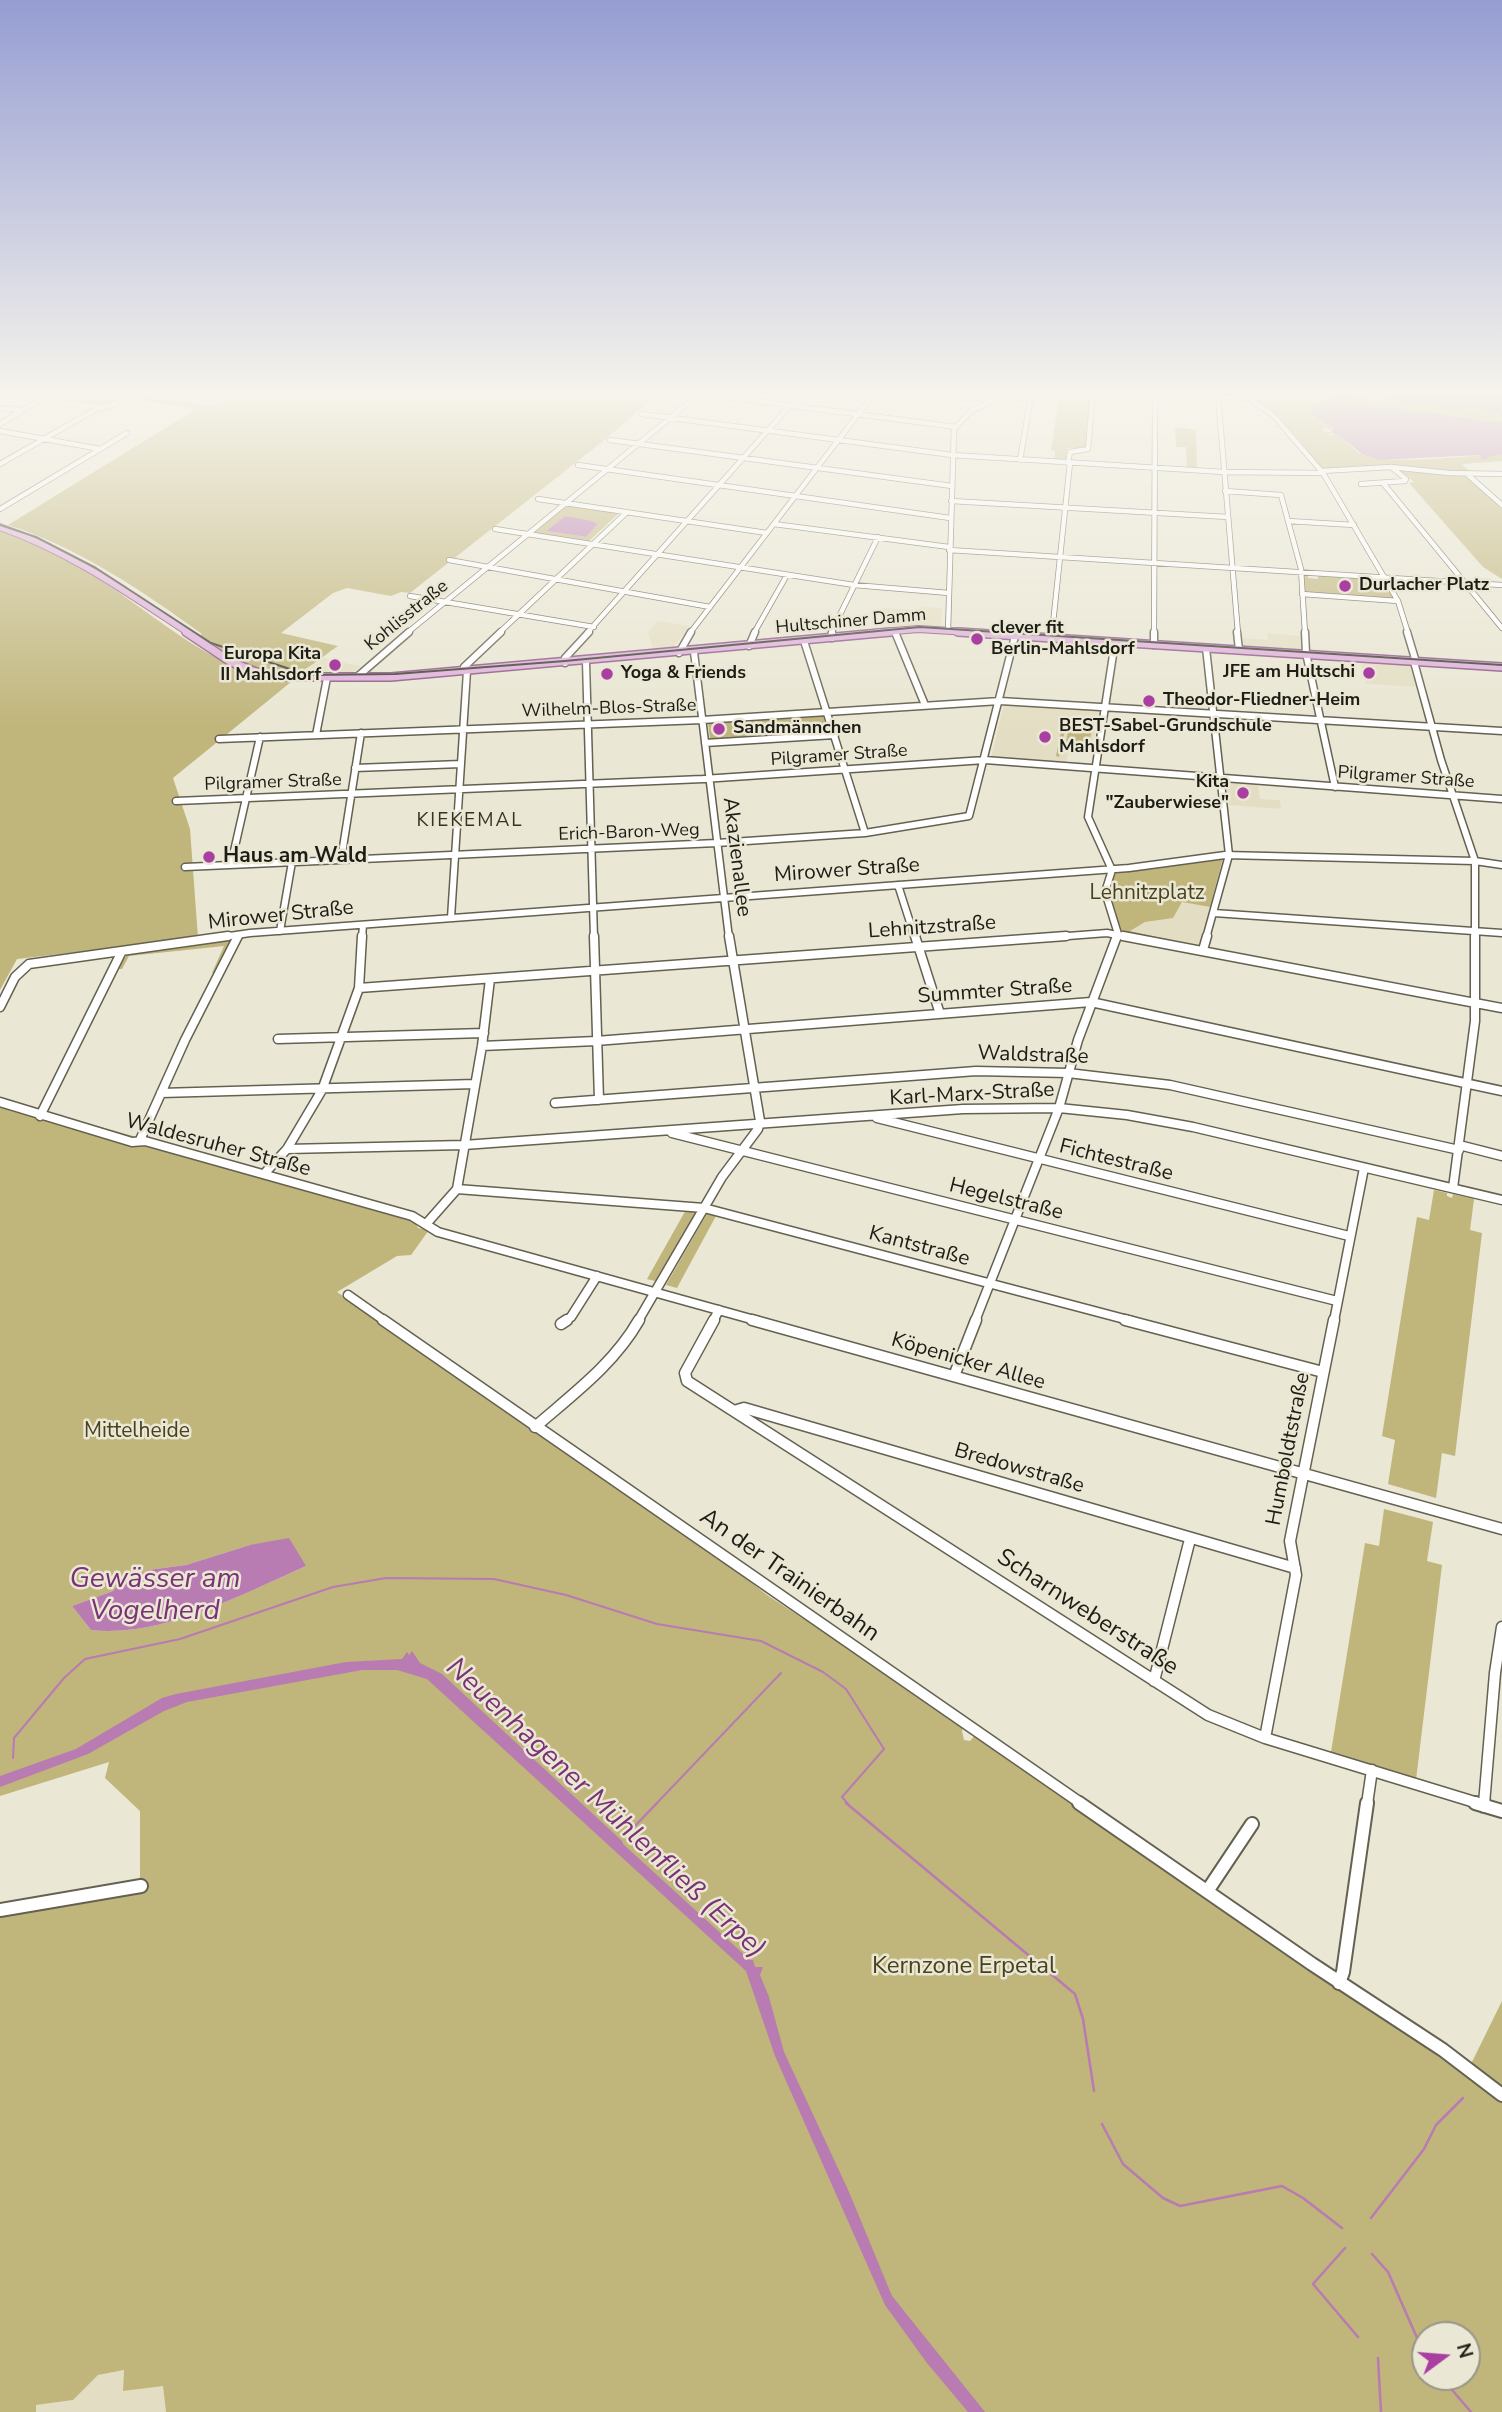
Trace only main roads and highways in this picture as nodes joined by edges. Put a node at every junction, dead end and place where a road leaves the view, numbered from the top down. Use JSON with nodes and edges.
{"nodes":[{"id":1,"x":0,"y":527,"type":"edge"},
{"id":2,"x":1502,"y":667,"type":"edge"}],
"edges":[{"from":1,"to":2,"type":"main road","name":"Hultschiner Damm"}]}
